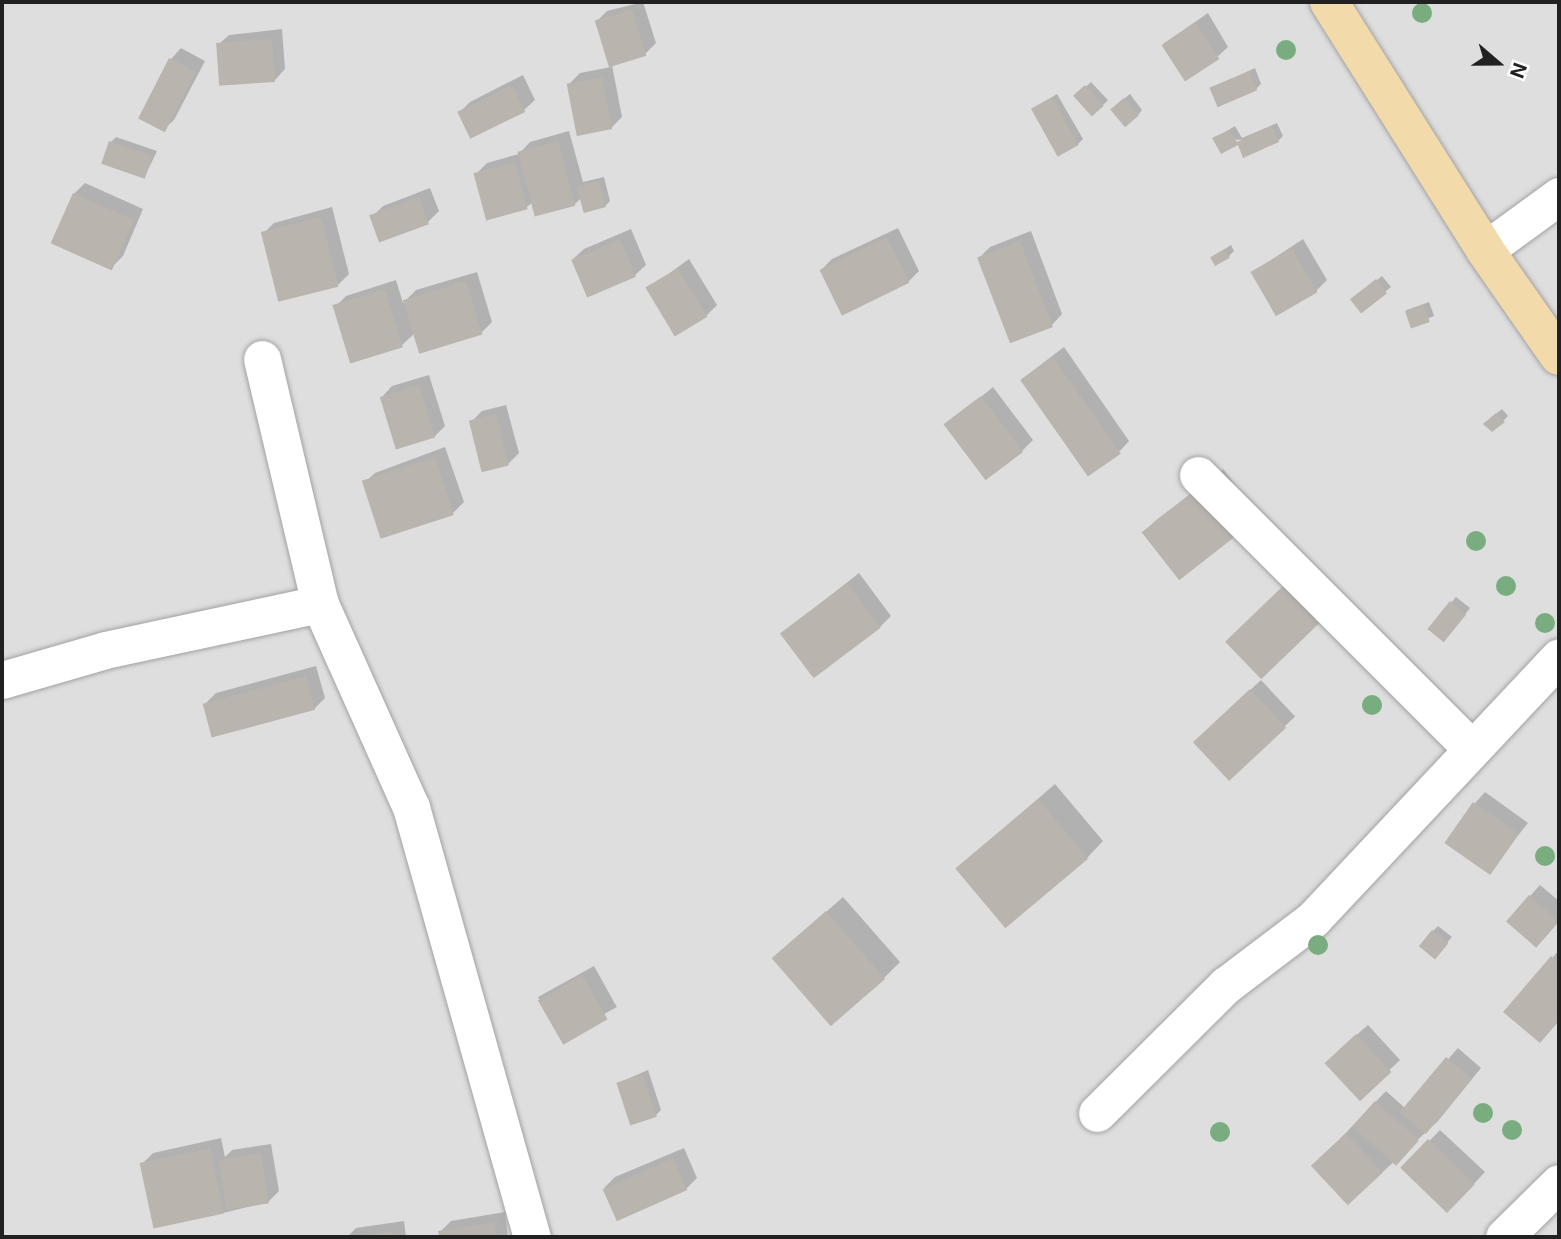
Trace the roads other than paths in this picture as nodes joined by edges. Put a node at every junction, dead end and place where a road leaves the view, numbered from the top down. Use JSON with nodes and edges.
{"nodes":[{"id":1,"x":1329,"y":2,"type":"edge"},
{"id":2,"x":1559,"y":196,"type":"edge"},
{"id":3,"x":1485,"y":250,"type":"junction"},
{"id":4,"x":1559,"y":356,"type":"edge"},
{"id":5,"x":262,"y":359,"type":"dead end"},
{"id":6,"x":1198,"y":475,"type":"dead end"},
{"id":7,"x":320,"y":604,"type":"junction"},
{"id":8,"x":1559,"y":657,"type":"edge"},
{"id":9,"x":2,"y":680,"type":"edge"},
{"id":10,"x":1470,"y":747,"type":"junction"},
{"id":11,"x":1097,"y":1112,"type":"dead end"},
{"id":12,"x":1559,"y":1183,"type":"edge"},
{"id":13,"x":532,"y":1237,"type":"edge"},
{"id":14,"x":1504,"y":1237,"type":"edge"}],
"edges":[{"from":1,"to":3,"type":"main road"},
{"from":2,"to":3,"type":"street"},
{"from":3,"to":4,"type":"main road"},
{"from":5,"to":7,"type":"street"},
{"from":6,"to":10,"type":"street"},
{"from":7,"to":9,"type":"street"},
{"from":7,"to":13,"type":"street"},
{"from":8,"to":10,"type":"street"},
{"from":10,"to":11,"type":"street"},
{"from":12,"to":14,"type":"street"}]}
